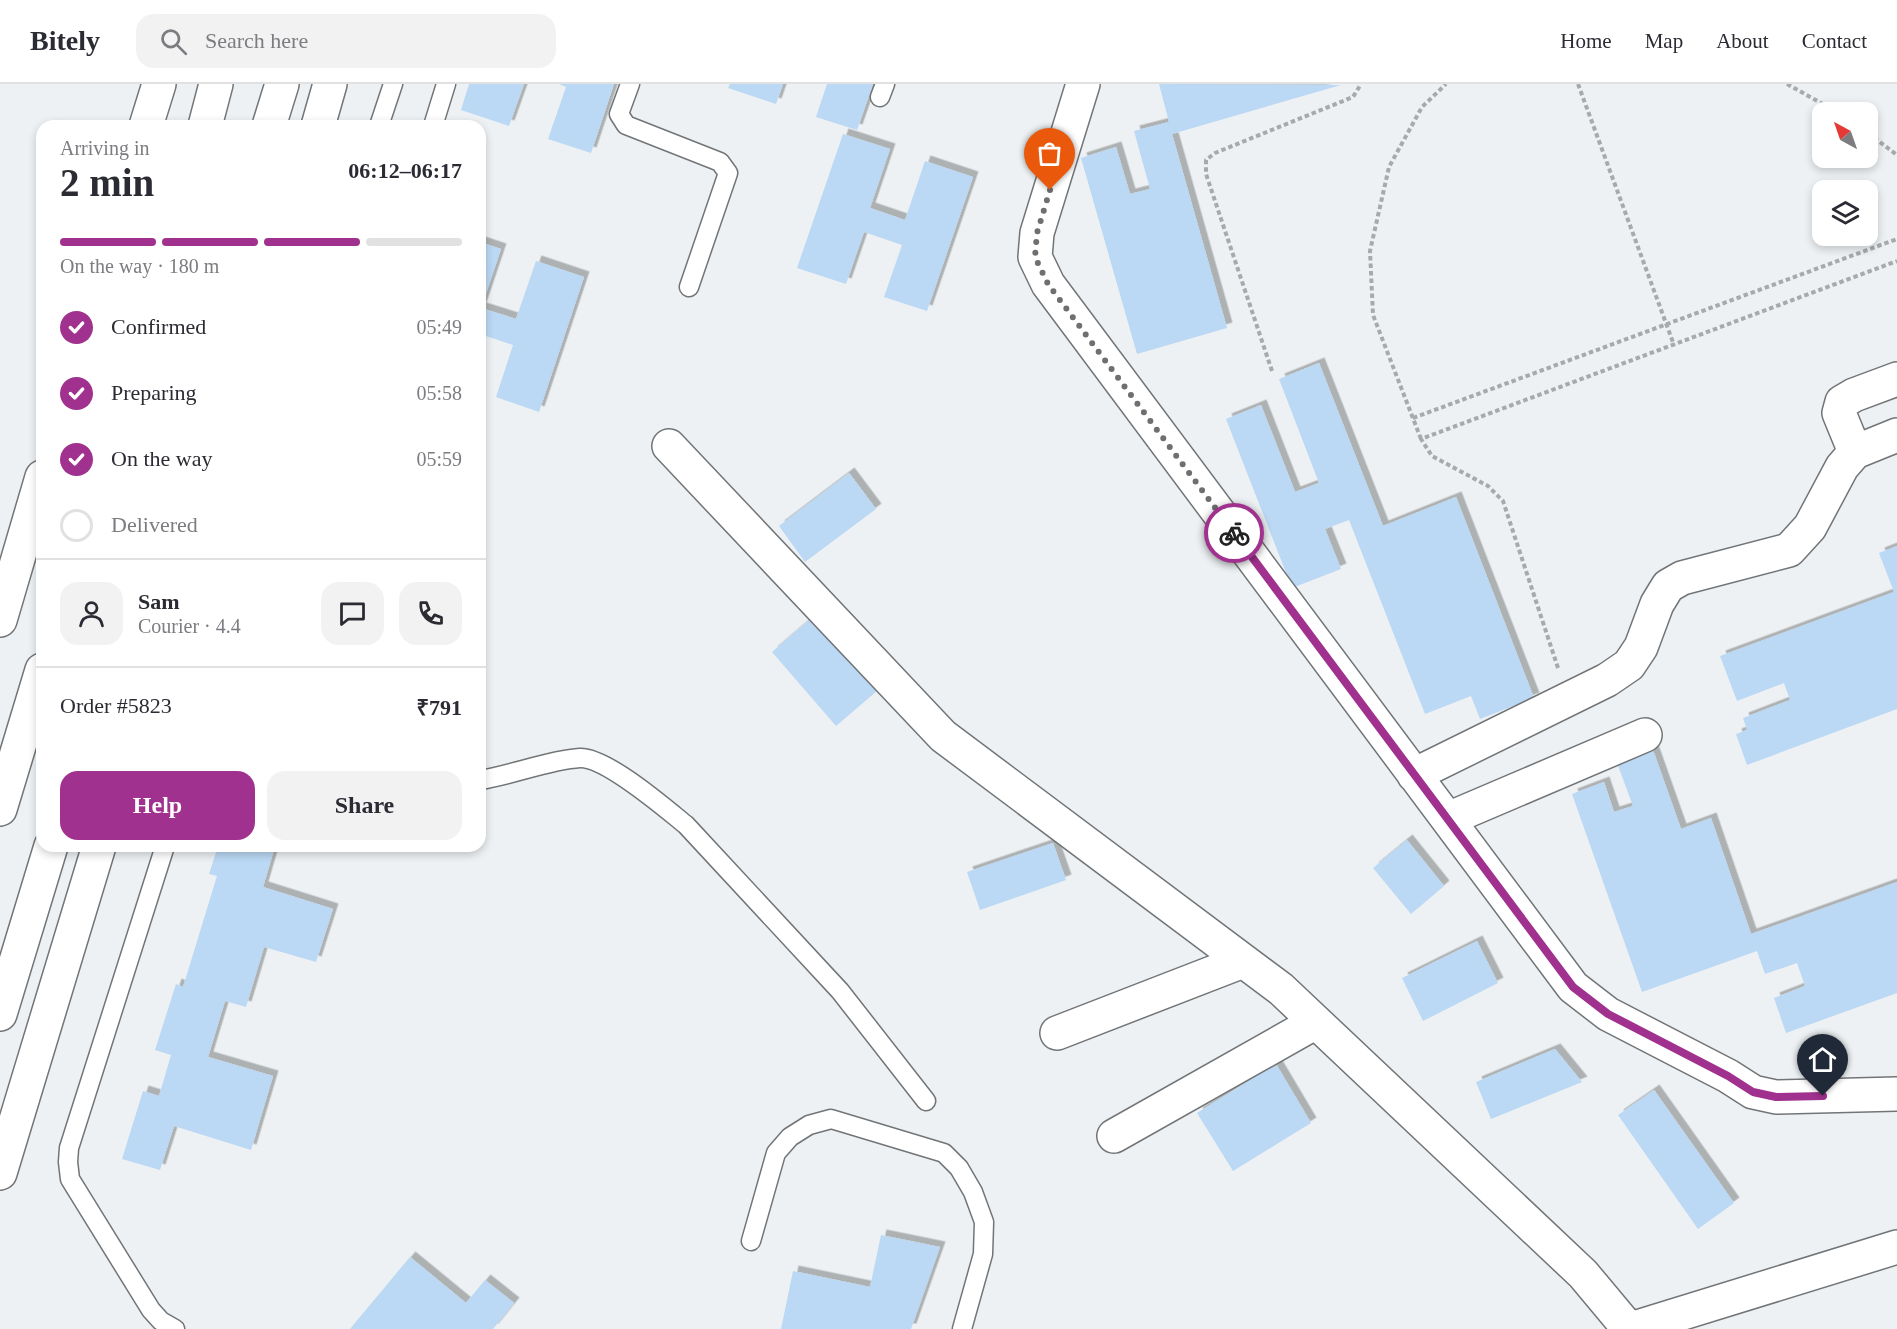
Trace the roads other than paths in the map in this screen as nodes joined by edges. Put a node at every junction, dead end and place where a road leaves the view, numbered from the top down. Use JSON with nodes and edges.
{"nodes":[{"id":1,"x":159,"y":84,"type":"edge"},
{"id":2,"x":216,"y":84,"type":"edge"},
{"id":3,"x":282,"y":84,"type":"edge"},
{"id":4,"x":330,"y":84,"type":"edge"},
{"id":5,"x":393,"y":84,"type":"edge"},
{"id":6,"x":446,"y":84,"type":"edge"},
{"id":7,"x":630,"y":84,"type":"edge"},
{"id":8,"x":1083,"y":84,"type":"edge"},
{"id":9,"x":148,"y":120,"type":"edge"},
{"id":10,"x":207,"y":120,"type":"edge"},
{"id":11,"x":271,"y":120,"type":"edge"},
{"id":12,"x":320,"y":120,"type":"edge"},
{"id":13,"x":381,"y":120,"type":"edge"},
{"id":14,"x":435,"y":120,"type":"edge"},
{"id":15,"x":689,"y":287,"type":"dead end"},
{"id":16,"x":1897,"y":379,"type":"edge"},
{"id":17,"x":1897,"y":435,"type":"edge"},
{"id":18,"x":669,"y":446,"type":"dead end"},
{"id":19,"x":1855,"y":452,"type":"junction"},
{"id":20,"x":36,"y":497,"type":"edge"},
{"id":21,"x":0,"y":620,"type":"edge"},
{"id":22,"x":36,"y":690,"type":"edge"},
{"id":23,"x":1645,"y":735,"type":"dead end"},
{"id":24,"x":1414,"y":775,"type":"junction"},
{"id":25,"x":486,"y":779,"type":"edge"},
{"id":26,"x":0,"y":809,"type":"edge"},
{"id":27,"x":1448,"y":819,"type":"junction"},
{"id":28,"x":49,"y":852,"type":"edge"},
{"id":29,"x":97,"y":852,"type":"edge"},
{"id":30,"x":163,"y":852,"type":"edge"},
{"id":31,"x":1244,"y":961,"type":"junction"},
{"id":32,"x":0,"y":1014,"type":"edge"},
{"id":33,"x":1316,"y":1022,"type":"junction"},
{"id":34,"x":1057,"y":1033,"type":"dead end"},
{"id":35,"x":1897,"y":1094,"type":"edge"},
{"id":36,"x":926,"y":1101,"type":"dead end"},
{"id":37,"x":1114,"y":1136,"type":"dead end"},
{"id":38,"x":0,"y":1173,"type":"edge"},
{"id":39,"x":751,"y":1241,"type":"dead end"},
{"id":40,"x":1897,"y":1247,"type":"edge"},
{"id":41,"x":175,"y":1329,"type":"edge"},
{"id":42,"x":963,"y":1329,"type":"edge"},
{"id":43,"x":1630,"y":1329,"type":"edge"}],
"edges":[{"from":1,"to":9,"type":"street"},
{"from":2,"to":10,"type":"street"},
{"from":3,"to":11,"type":"street"},
{"from":4,"to":12,"type":"street"},
{"from":5,"to":13,"type":"lane"},
{"from":6,"to":14,"type":"lane"},
{"from":7,"to":15,"type":"lane"},
{"from":8,"to":24,"type":"street"},
{"from":16,"to":19,"type":"street"},
{"from":17,"to":19,"type":"street"},
{"from":18,"to":31,"type":"street"},
{"from":19,"to":24,"type":"street"},
{"from":20,"to":21,"type":"street"},
{"from":22,"to":26,"type":"street"},
{"from":23,"to":27,"type":"street"},
{"from":24,"to":27,"type":"street"},
{"from":25,"to":36,"type":"lane"},
{"from":27,"to":35,"type":"street"},
{"from":28,"to":32,"type":"street"},
{"from":29,"to":38,"type":"street"},
{"from":30,"to":41,"type":"lane"},
{"from":31,"to":33,"type":"street"},
{"from":31,"to":34,"type":"street"},
{"from":33,"to":37,"type":"street"},
{"from":33,"to":43,"type":"street"},
{"from":39,"to":42,"type":"lane"},
{"from":40,"to":43,"type":"street"}]}
